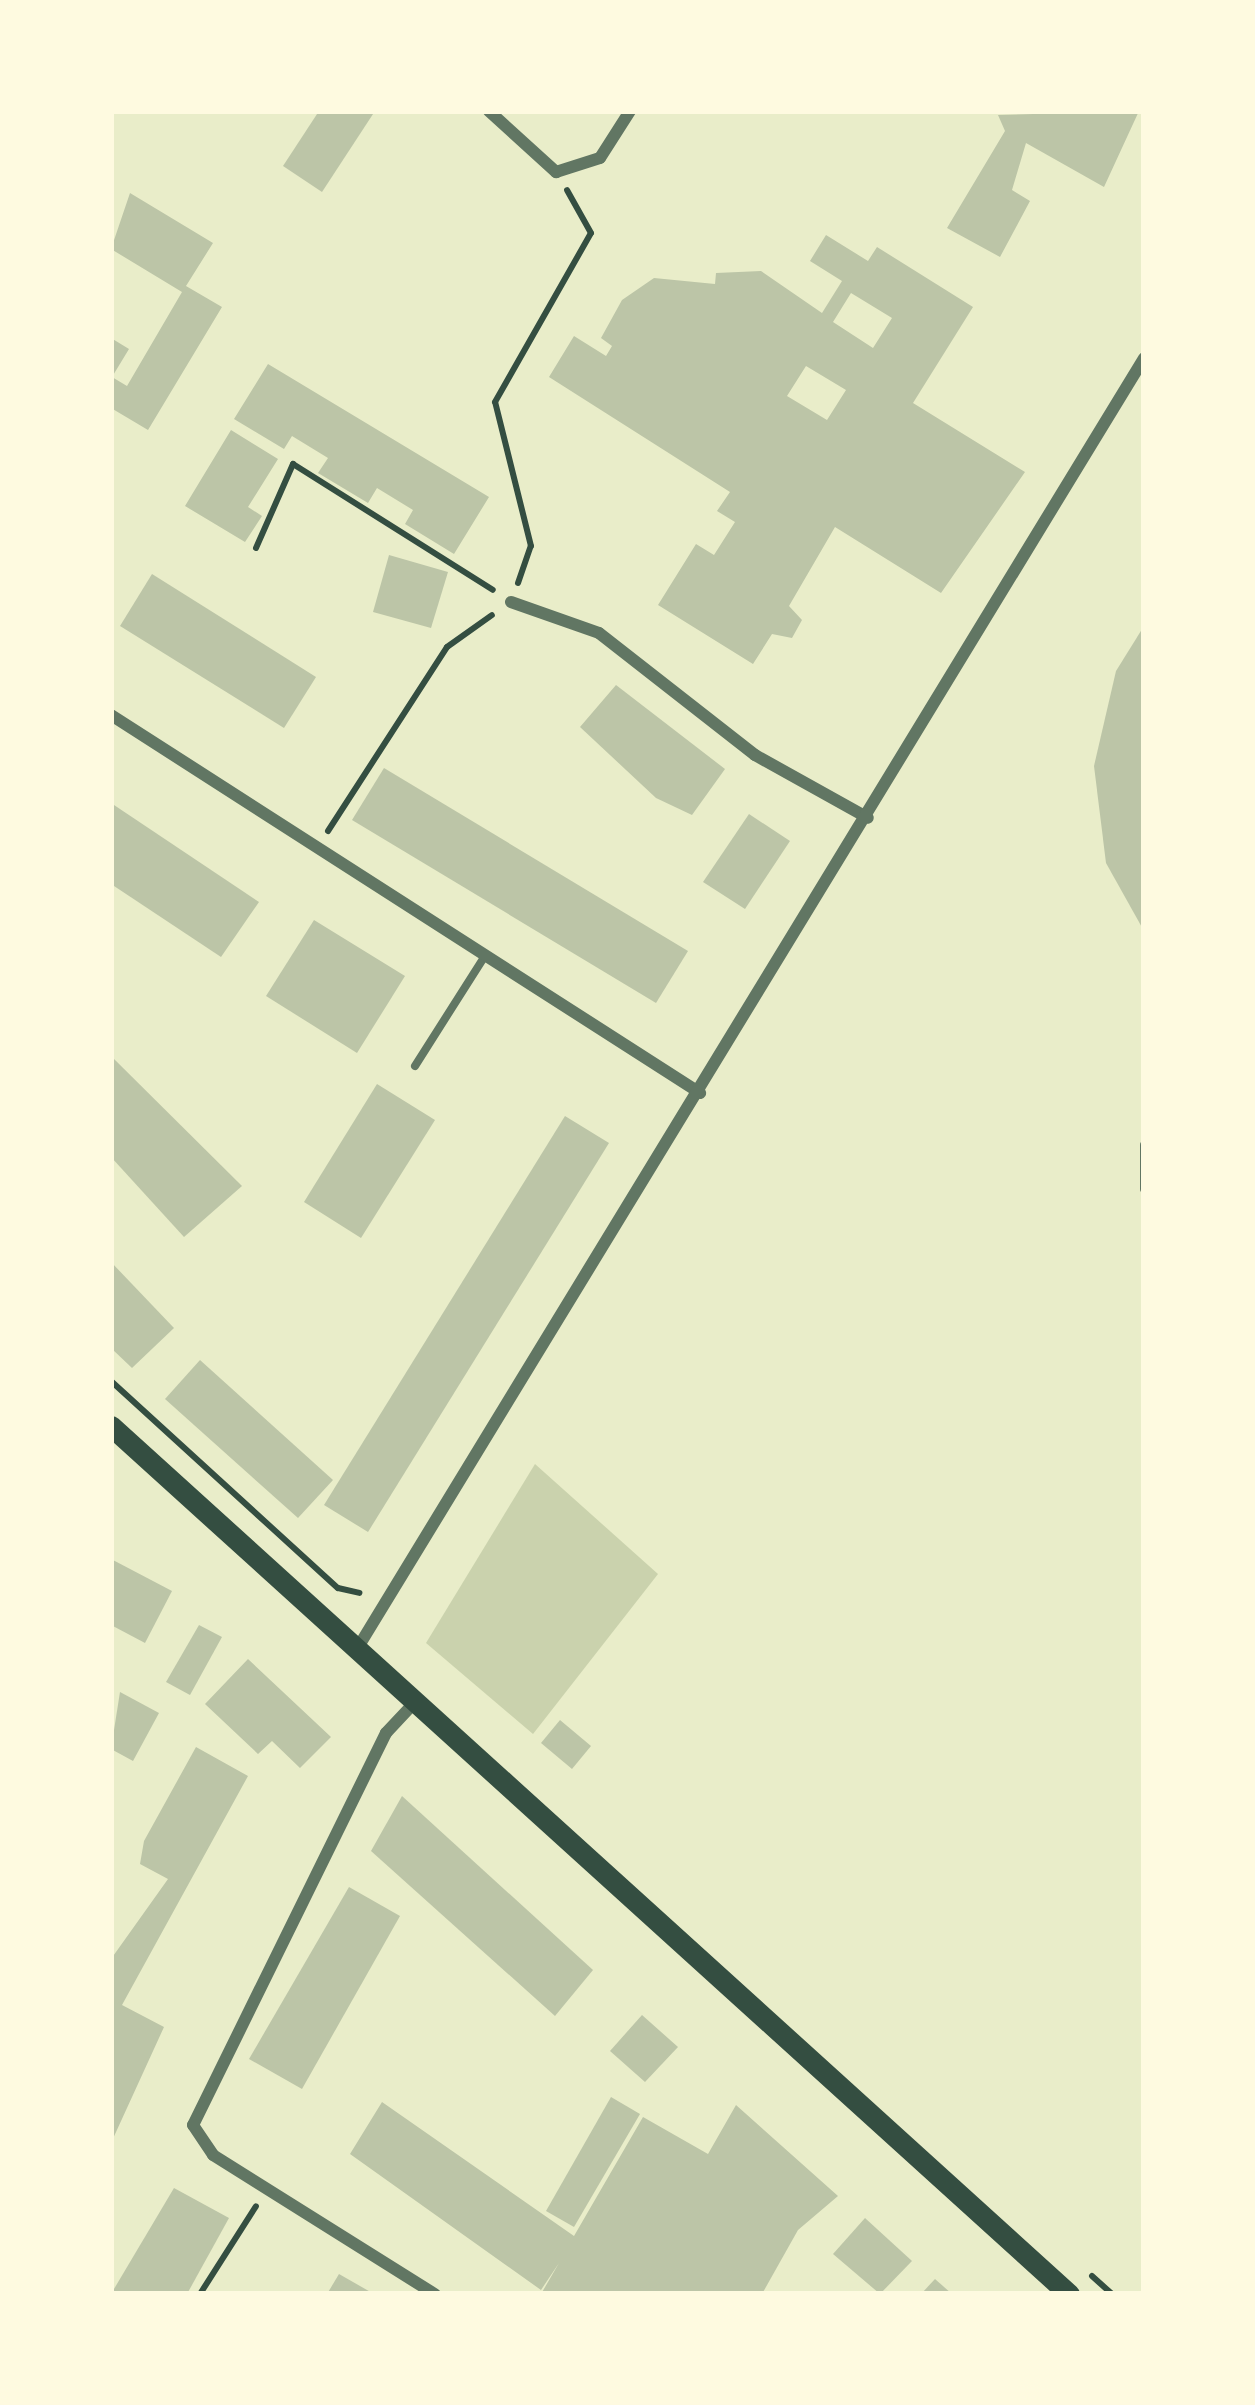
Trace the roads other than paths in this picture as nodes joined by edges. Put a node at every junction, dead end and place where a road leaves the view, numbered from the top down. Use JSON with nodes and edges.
{"nodes":[{"id":1,"x":488,"y":111,"type":"edge"},
{"id":2,"x":630,"y":111,"type":"edge"},
{"id":3,"x":1144,"y":358,"type":"edge"},
{"id":4,"x":511,"y":602,"type":"road end"},
{"id":5,"x":111,"y":715,"type":"edge"},
{"id":6,"x":868,"y":818,"type":"junction"},
{"id":7,"x":483,"y":959,"type":"junction"},
{"id":8,"x":415,"y":1066,"type":"dead end"},
{"id":9,"x":700,"y":1093,"type":"junction"},
{"id":10,"x":1144,"y":1145,"type":"edge"},
{"id":11,"x":1144,"y":1190,"type":"edge"},
{"id":12,"x":111,"y":1426,"type":"edge"},
{"id":13,"x":357,"y":1649,"type":"junction"},
{"id":14,"x":416,"y":1702,"type":"junction"},
{"id":15,"x":435,"y":2294,"type":"edge"},
{"id":16,"x":1069,"y":2294,"type":"edge"}],
"edges":[{"from":1,"to":2,"type":"street"},
{"from":3,"to":6,"type":"street"},
{"from":4,"to":6,"type":"street"},
{"from":5,"to":7,"type":"street"},
{"from":6,"to":9,"type":"street"},
{"from":7,"to":8,"type":"lane"},
{"from":7,"to":9,"type":"street"},
{"from":9,"to":13,"type":"street"},
{"from":10,"to":11,"type":"lane"},
{"from":12,"to":13,"type":"main road"},
{"from":13,"to":14,"type":"main road"},
{"from":14,"to":15,"type":"street"},
{"from":14,"to":16,"type":"main road"}]}
